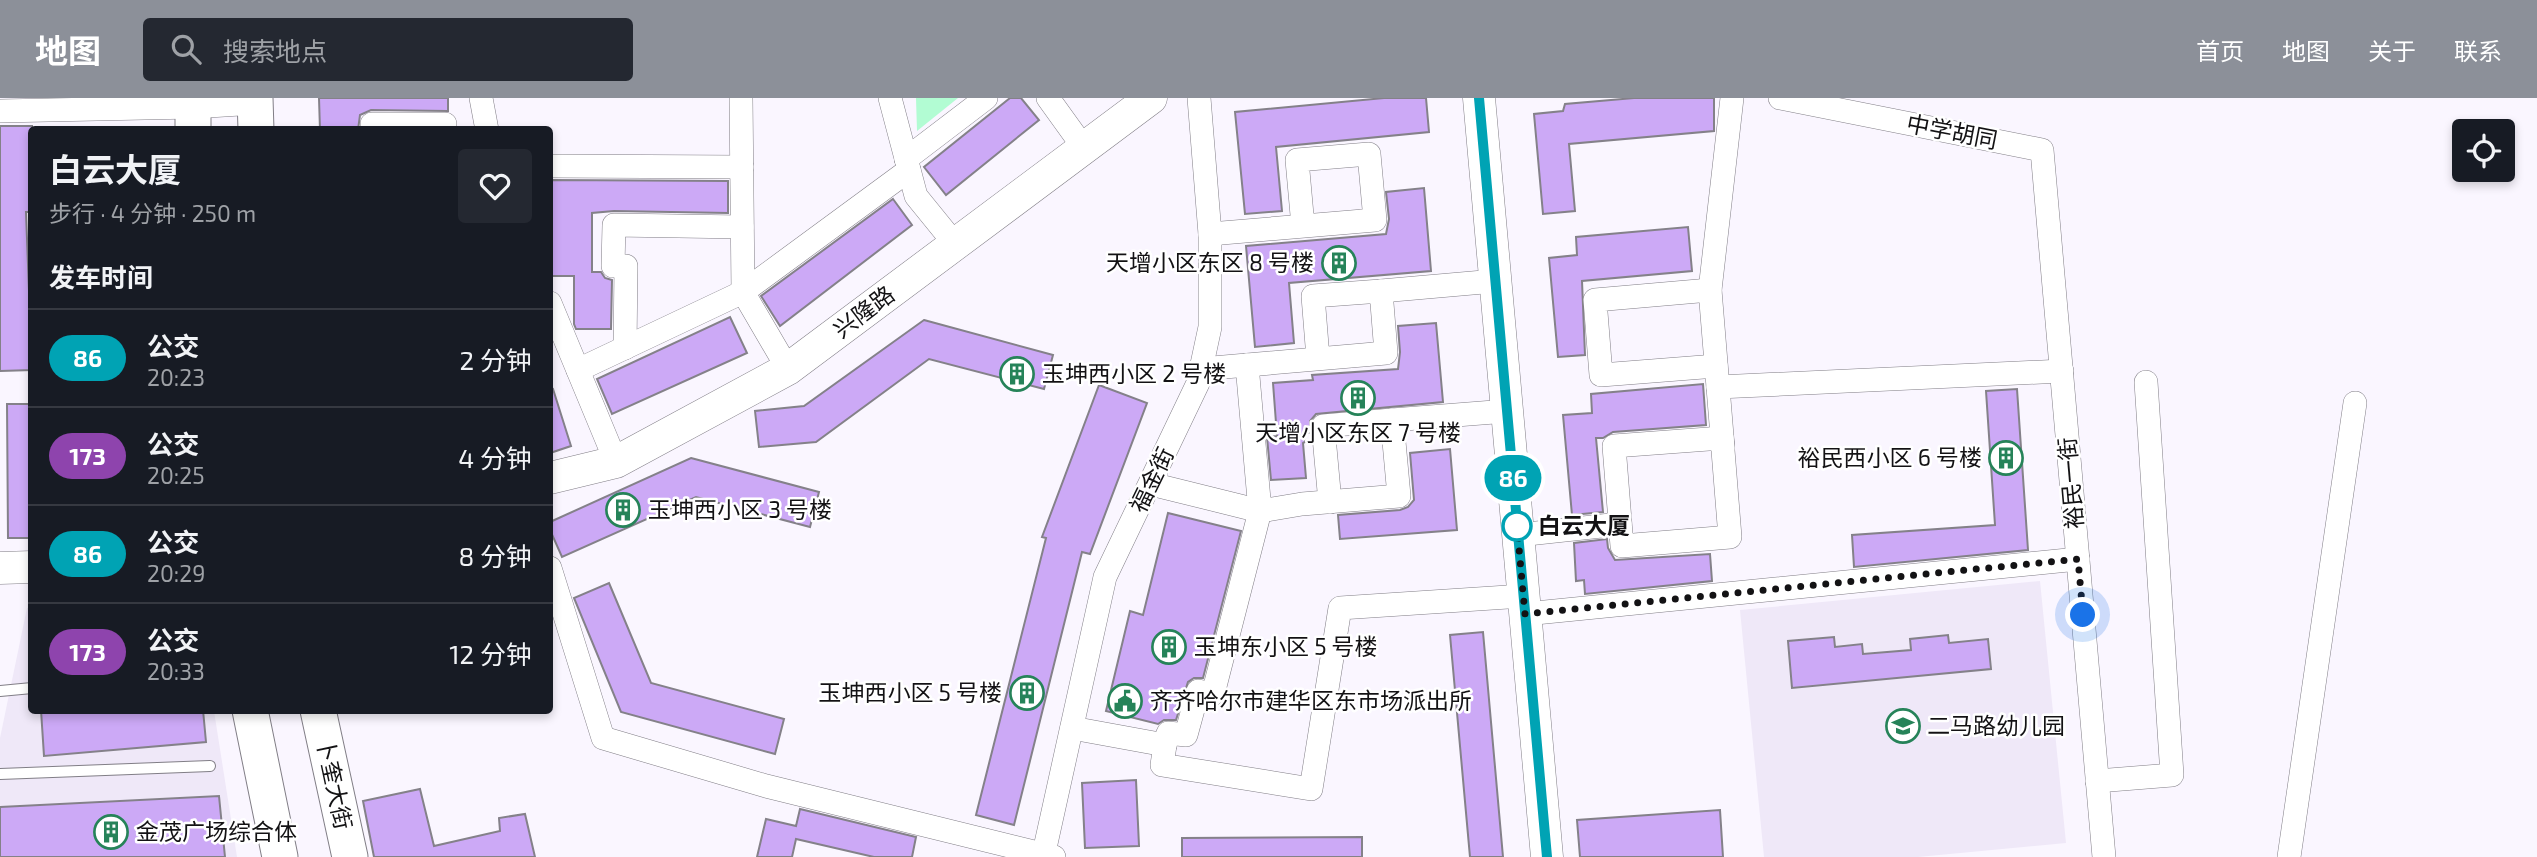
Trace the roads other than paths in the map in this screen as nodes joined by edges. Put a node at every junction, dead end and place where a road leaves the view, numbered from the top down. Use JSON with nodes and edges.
{"nodes":[{"id":1,"x":481,"y":98,"type":"edge"},
{"id":2,"x":741,"y":98,"type":"edge"},
{"id":3,"x":890,"y":98,"type":"edge"},
{"id":4,"x":986,"y":98,"type":"edge"},
{"id":5,"x":1048,"y":98,"type":"edge"},
{"id":6,"x":1151,"y":98,"type":"edge"},
{"id":7,"x":1199,"y":98,"type":"edge"},
{"id":8,"x":1479,"y":98,"type":"edge"},
{"id":9,"x":1732,"y":98,"type":"edge"},
{"id":10,"x":1780,"y":98,"type":"edge"},
{"id":11,"x":256,"y":110,"type":"edge"},
{"id":12,"x":0,"y":111,"type":"edge"},
{"id":13,"x":193,"y":112,"type":"edge"},
{"id":14,"x":445,"y":124,"type":"dead end"},
{"id":15,"x":372,"y":126,"type":"edge"},
{"id":16,"x":486,"y":126,"type":"edge"},
{"id":17,"x":1084,"y":148,"type":"junction"},
{"id":18,"x":2042,"y":150,"type":"joint"},
{"id":19,"x":907,"y":164,"type":"junction"},
{"id":20,"x":553,"y":166,"type":"edge"},
{"id":21,"x":742,"y":167,"type":"junction"},
{"id":22,"x":1303,"y":226,"type":"dead end"},
{"id":23,"x":743,"y":227,"type":"junction"},
{"id":24,"x":1210,"y":234,"type":"junction"},
{"id":25,"x":955,"y":244,"type":"junction"},
{"id":26,"x":1495,"y":281,"type":"junction"},
{"id":27,"x":1710,"y":290,"type":"junction"},
{"id":28,"x":1381,"y":291,"type":"junction"},
{"id":29,"x":743,"y":292,"type":"junction"},
{"id":30,"x":553,"y":310,"type":"edge"},
{"id":31,"x":625,"y":348,"type":"junction"},
{"id":32,"x":1318,"y":358,"type":"junction"},
{"id":33,"x":1247,"y":365,"type":"junction"},
{"id":34,"x":788,"y":369,"type":"junction"},
{"id":35,"x":1201,"y":369,"type":"junction"},
{"id":36,"x":578,"y":370,"type":"junction"},
{"id":37,"x":2062,"y":371,"type":"junction"},
{"id":38,"x":1717,"y":377,"type":"junction"},
{"id":39,"x":2146,"y":382,"type":"dead end"},
{"id":40,"x":2355,"y":403,"type":"dead end"},
{"id":41,"x":1507,"y":411,"type":"junction"},
{"id":42,"x":1392,"y":420,"type":"junction"},
{"id":43,"x":1723,"y":448,"type":"junction"},
{"id":44,"x":616,"y":462,"type":"junction"},
{"id":45,"x":553,"y":477,"type":"edge"},
{"id":46,"x":1151,"y":484,"type":"junction"},
{"id":47,"x":1330,"y":502,"type":"junction"},
{"id":48,"x":1260,"y":510,"type":"junction"},
{"id":49,"x":1620,"y":524,"type":"junction"},
{"id":50,"x":1518,"y":536,"type":"junction"},
{"id":51,"x":2078,"y":559,"type":"junction"},
{"id":52,"x":28,"y":567,"type":"edge"},
{"id":53,"x":0,"y":568,"type":"edge"},
{"id":54,"x":553,"y":578,"type":"edge"},
{"id":55,"x":1524,"y":605,"type":"junction"},
{"id":56,"x":28,"y":688,"type":"edge"},
{"id":57,"x":0,"y":691,"type":"edge"},
{"id":58,"x":251,"y":714,"type":"edge"},
{"id":59,"x":319,"y":714,"type":"edge"},
{"id":60,"x":1072,"y":728,"type":"junction"},
{"id":61,"x":1165,"y":745,"type":"junction"},
{"id":62,"x":210,"y":766,"type":"dead end"},
{"id":63,"x":0,"y":774,"type":"edge"},
{"id":64,"x":2097,"y":781,"type":"junction"},
{"id":65,"x":280,"y":857,"type":"edge"},
{"id":66,"x":350,"y":857,"type":"edge"},
{"id":67,"x":1047,"y":857,"type":"edge"},
{"id":68,"x":1547,"y":857,"type":"edge"},
{"id":69,"x":2104,"y":857,"type":"edge"},
{"id":70,"x":2290,"y":857,"type":"edge"}],
"edges":[{"from":1,"to":16,"type":"street"},
{"from":2,"to":21,"type":"street"},
{"from":3,"to":19,"type":"street"},
{"from":4,"to":19,"type":"street"},
{"from":5,"to":17,"type":"street"},
{"from":6,"to":17,"type":"street","name":"兴隆路"},
{"from":7,"to":24,"type":"street","name":"福金街"},
{"from":8,"to":26,"type":"street"},
{"from":9,"to":27,"type":"street"},
{"from":10,"to":18,"type":"street","name":"中学胡同"},
{"from":11,"to":13,"type":"street"},
{"from":12,"to":13,"type":"street"},
{"from":14,"to":15,"type":"street"},
{"from":17,"to":25,"type":"street","name":"兴隆路"},
{"from":18,"to":37,"type":"street","name":"裕民一街"},
{"from":19,"to":25,"type":"street"},
{"from":19,"to":29,"type":"street"},
{"from":20,"to":21,"type":"street"},
{"from":21,"to":23,"type":"street"},
{"from":22,"to":24,"type":"street"},
{"from":23,"to":29,"type":"street"},
{"from":23,"to":31,"type":"street"},
{"from":24,"to":35,"type":"street","name":"福金街"},
{"from":25,"to":34,"type":"street","name":"兴隆路"},
{"from":26,"to":28,"type":"street"},
{"from":26,"to":41,"type":"street"},
{"from":27,"to":38,"type":"street"},
{"from":27,"to":38,"type":"street"},
{"from":28,"to":32,"type":"street"},
{"from":28,"to":32,"type":"street"},
{"from":29,"to":31,"type":"street"},
{"from":29,"to":34,"type":"street"},
{"from":30,"to":36,"type":"street"},
{"from":31,"to":36,"type":"street"},
{"from":32,"to":33,"type":"street"},
{"from":33,"to":35,"type":"street"},
{"from":33,"to":48,"type":"street"},
{"from":34,"to":44,"type":"street","name":"兴隆路"},
{"from":35,"to":46,"type":"street","name":"福金街"},
{"from":36,"to":44,"type":"street"},
{"from":37,"to":38,"type":"street"},
{"from":37,"to":51,"type":"street","name":"裕民一街"},
{"from":38,"to":43,"type":"street"},
{"from":39,"to":64,"type":"street"},
{"from":40,"to":70,"type":"street"},
{"from":41,"to":42,"type":"street"},
{"from":41,"to":50,"type":"street"},
{"from":42,"to":47,"type":"street"},
{"from":42,"to":47,"type":"street"},
{"from":43,"to":49,"type":"street"},
{"from":43,"to":49,"type":"street"},
{"from":44,"to":45,"type":"street","name":"兴隆路"},
{"from":46,"to":48,"type":"street"},
{"from":46,"to":60,"type":"street","name":"福金街"},
{"from":47,"to":48,"type":"street"},
{"from":48,"to":61,"type":"street"},
{"from":49,"to":50,"type":"street"},
{"from":50,"to":55,"type":"street"},
{"from":51,"to":55,"type":"street"},
{"from":51,"to":64,"type":"street","name":"裕民一街"},
{"from":52,"to":53,"type":"street"},
{"from":54,"to":67,"type":"street"},
{"from":55,"to":61,"type":"street"},
{"from":55,"to":68,"type":"street"},
{"from":56,"to":57,"type":"lane"},
{"from":58,"to":65,"type":"main road"},
{"from":59,"to":66,"type":"main road","name":"卜奎大街"},
{"from":60,"to":61,"type":"street"},
{"from":60,"to":67,"type":"street","name":"福金街"},
{"from":62,"to":63,"type":"lane"},
{"from":64,"to":69,"type":"street","name":"裕民一街"}]}
